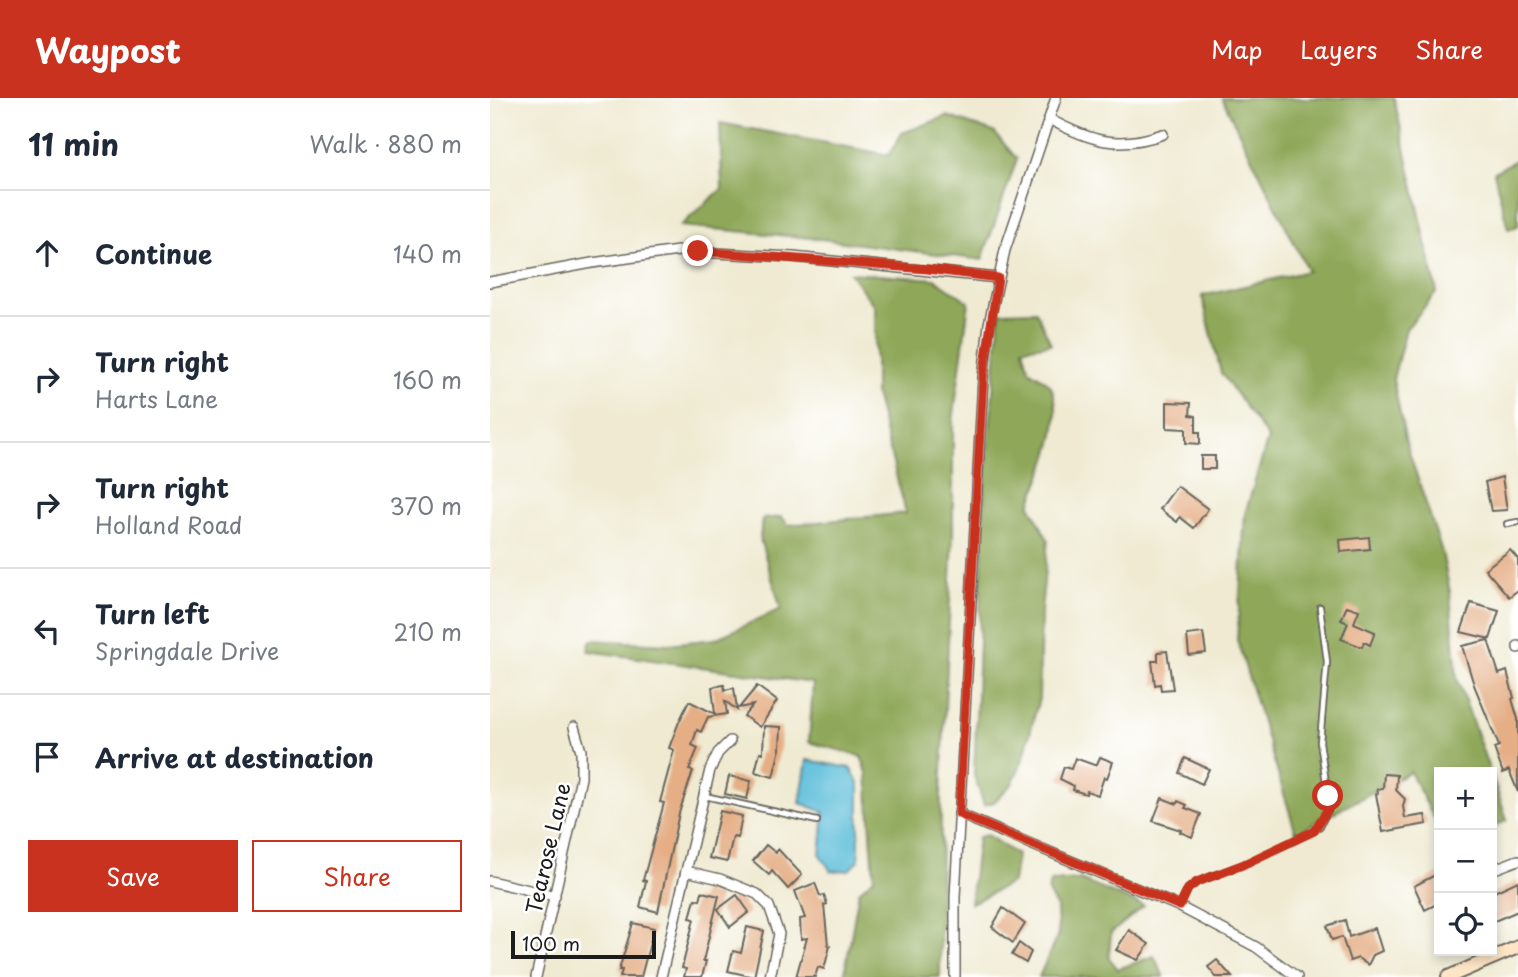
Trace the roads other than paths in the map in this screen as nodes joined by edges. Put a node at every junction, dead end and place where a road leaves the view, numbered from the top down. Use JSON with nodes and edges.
{"nodes":[{"id":1,"x":1056,"y":98,"type":"edge"},
{"id":2,"x":1049,"y":119,"type":"junction"},
{"id":3,"x":1163,"y":134,"type":"dead end"},
{"id":4,"x":998,"y":278,"type":"junction"},
{"id":5,"x":490,"y":282,"type":"edge"},
{"id":6,"x":1518,"y":522,"type":"edge"},
{"id":7,"x":1507,"y":524,"type":"dead end"},
{"id":8,"x":1320,"y":607,"type":"dead end"},
{"id":9,"x":574,"y":727,"type":"dead end"},
{"id":10,"x":730,"y":741,"type":"dead end"},
{"id":11,"x":704,"y":796,"type":"junction"},
{"id":12,"x":959,"y":814,"type":"junction"},
{"id":13,"x":817,"y":821,"type":"dead end"},
{"id":14,"x":1518,"y":860,"type":"edge"},
{"id":15,"x":1497,"y":868,"type":"edge"},
{"id":16,"x":686,"y":871,"type":"junction"},
{"id":17,"x":490,"y":881,"type":"edge"},
{"id":18,"x":555,"y":896,"type":"junction"},
{"id":19,"x":1180,"y":906,"type":"junction"},
{"id":20,"x":1518,"y":947,"type":"edge"},
{"id":21,"x":536,"y":977,"type":"edge"},
{"id":22,"x":660,"y":977,"type":"edge"},
{"id":23,"x":769,"y":977,"type":"edge"},
{"id":24,"x":955,"y":977,"type":"edge"},
{"id":25,"x":1297,"y":977,"type":"edge"},
{"id":26,"x":1448,"y":977,"type":"edge"}],
"edges":[{"from":1,"to":2,"type":"street"},
{"from":2,"to":3,"type":"street"},
{"from":2,"to":4,"type":"street"},
{"from":4,"to":5,"type":"street"},
{"from":4,"to":12,"type":"street"},
{"from":6,"to":7,"type":"lane"},
{"from":8,"to":19,"type":"lane"},
{"from":9,"to":18,"type":"street","name":"Tearose Lane"},
{"from":10,"to":11,"type":"street"},
{"from":11,"to":13,"type":"lane"},
{"from":11,"to":16,"type":"street"},
{"from":12,"to":19,"type":"street"},
{"from":12,"to":24,"type":"street"},
{"from":14,"to":15,"type":"street"},
{"from":16,"to":22,"type":"street"},
{"from":16,"to":23,"type":"street"},
{"from":17,"to":18,"type":"street"},
{"from":18,"to":21,"type":"street","name":"Tearose Lane"},
{"from":19,"to":25,"type":"street"},
{"from":20,"to":26,"type":"main road"}]}
